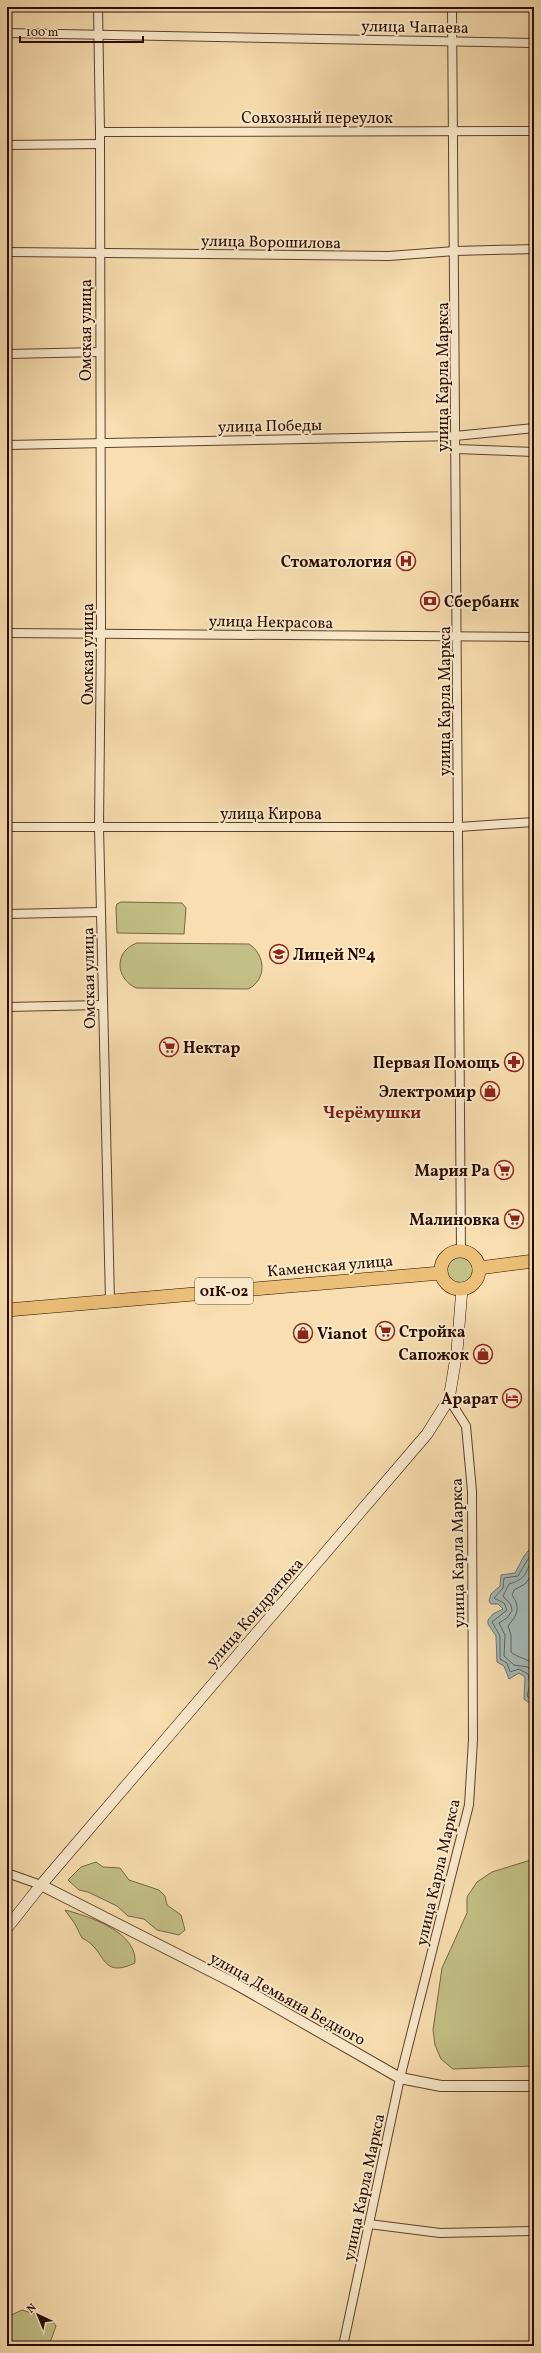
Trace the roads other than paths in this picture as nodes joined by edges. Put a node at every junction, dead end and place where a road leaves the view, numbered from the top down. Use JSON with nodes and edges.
{"nodes":[{"id":1,"x":98,"y":7,"type":"edge"},
{"id":2,"x":452,"y":7,"type":"edge"},
{"id":3,"x":7,"y":33,"type":"edge"},
{"id":4,"x":98,"y":34,"type":"junction"},
{"id":5,"x":453,"y":41,"type":"junction"},
{"id":6,"x":534,"y":43,"type":"edge"},
{"id":7,"x":454,"y":130,"type":"junction"},
{"id":8,"x":534,"y":131,"type":"edge"},
{"id":9,"x":100,"y":132,"type":"junction"},
{"id":10,"x":100,"y":144,"type":"junction"},
{"id":11,"x":7,"y":145,"type":"edge"},
{"id":12,"x":534,"y":249,"type":"edge"},
{"id":13,"x":456,"y":251,"type":"junction"},
{"id":14,"x":7,"y":252,"type":"edge"},
{"id":15,"x":99,"y":253,"type":"junction"},
{"id":16,"x":100,"y":352,"type":"junction"},
{"id":17,"x":7,"y":354,"type":"edge"},
{"id":18,"x":534,"y":428,"type":"edge"},
{"id":19,"x":455,"y":436,"type":"junction"},
{"id":20,"x":100,"y":442,"type":"junction"},
{"id":21,"x":7,"y":445,"type":"edge"},
{"id":22,"x":456,"y":449,"type":"junction"},
{"id":23,"x":534,"y":452,"type":"edge"},
{"id":24,"x":7,"y":633,"type":"edge"},
{"id":25,"x":101,"y":634,"type":"junction"},
{"id":26,"x":457,"y":637,"type":"junction"},
{"id":27,"x":534,"y":637,"type":"edge"},
{"id":28,"x":534,"y":822,"type":"edge"},
{"id":29,"x":7,"y":827,"type":"edge"},
{"id":30,"x":99,"y":827,"type":"junction"},
{"id":31,"x":459,"y":827,"type":"junction"},
{"id":32,"x":100,"y":912,"type":"junction"},
{"id":33,"x":7,"y":914,"type":"edge"},
{"id":34,"x":102,"y":1006,"type":"junction"},
{"id":35,"x":7,"y":1007,"type":"edge"},
{"id":36,"x":462,"y":1251,"type":"junction"},
{"id":37,"x":534,"y":1261,"type":"edge"},
{"id":38,"x":479,"y":1268,"type":"junction"},
{"id":39,"x":441,"y":1273,"type":"junction"},
{"id":40,"x":462,"y":1288,"type":"junction"},
{"id":41,"x":110,"y":1301,"type":"junction"},
{"id":42,"x":7,"y":1310,"type":"edge"},
{"id":43,"x":449,"y":1399,"type":"junction"},
{"id":44,"x":7,"y":1873,"type":"edge"},
{"id":45,"x":41,"y":1885,"type":"junction"},
{"id":46,"x":7,"y":1928,"type":"edge"},
{"id":47,"x":400,"y":2078,"type":"junction"},
{"id":48,"x":534,"y":2086,"type":"edge"},
{"id":49,"x":369,"y":2224,"type":"junction"},
{"id":50,"x":534,"y":2231,"type":"edge"},
{"id":51,"x":343,"y":2346,"type":"edge"}],
"edges":[{"from":1,"to":4,"type":"street","name":"Омская улица"},
{"from":2,"to":5,"type":"street","name":"улица Карла Маркса"},
{"from":3,"to":4,"type":"street","name":"улица Чапаева"},
{"from":4,"to":5,"type":"street","name":"улица Чапаева"},
{"from":4,"to":9,"type":"street","name":"Омская улица"},
{"from":5,"to":6,"type":"street","name":"улица Чапаева"},
{"from":5,"to":7,"type":"street","name":"улица Карла Маркса"},
{"from":7,"to":8,"type":"street","name":"Совхозный переулок"},
{"from":7,"to":9,"type":"street","name":"Совхозный переулок"},
{"from":7,"to":13,"type":"street","name":"улица Карла Маркса"},
{"from":9,"to":10,"type":"street","name":"Омская улица"},
{"from":10,"to":11,"type":"street"},
{"from":10,"to":15,"type":"street","name":"Омская улица"},
{"from":12,"to":13,"type":"street","name":"улица Ворошилова"},
{"from":13,"to":15,"type":"street","name":"улица Ворошилова"},
{"from":13,"to":19,"type":"street","name":"улица Карла Маркса"},
{"from":14,"to":15,"type":"street","name":"улица Ворошилова"},
{"from":15,"to":16,"type":"street","name":"Омская улица"},
{"from":16,"to":17,"type":"street"},
{"from":16,"to":20,"type":"street","name":"Омская улица"},
{"from":18,"to":19,"type":"street","name":"улица Победы"},
{"from":19,"to":20,"type":"street","name":"улица Победы"},
{"from":19,"to":22,"type":"street","name":"улица Карла Маркса"},
{"from":20,"to":21,"type":"street","name":"улица Победы"},
{"from":20,"to":25,"type":"street","name":"Омская улица"},
{"from":22,"to":23,"type":"street"},
{"from":22,"to":26,"type":"street","name":"улица Карла Маркса"},
{"from":24,"to":25,"type":"street","name":"улица Некрасова"},
{"from":25,"to":26,"type":"street","name":"улица Некрасова"},
{"from":25,"to":30,"type":"street","name":"Омская улица"},
{"from":26,"to":27,"type":"street","name":"улица Некрасова"},
{"from":26,"to":31,"type":"street","name":"улица Карла Маркса"},
{"from":28,"to":31,"type":"street","name":"улица Кирова"},
{"from":29,"to":30,"type":"street","name":"улица Кирова"},
{"from":30,"to":31,"type":"street","name":"улица Кирова"},
{"from":30,"to":32,"type":"street","name":"Омская улица"},
{"from":31,"to":36,"type":"street","name":"улица Карла Маркса"},
{"from":32,"to":33,"type":"street"},
{"from":32,"to":34,"type":"street","name":"Омская улица"},
{"from":34,"to":35,"type":"street"},
{"from":34,"to":41,"type":"street","name":"Омская улица"},
{"from":36,"to":38,"type":"main road"},
{"from":36,"to":39,"type":"main road"},
{"from":37,"to":38,"type":"main road"},
{"from":38,"to":40,"type":"main road"},
{"from":39,"to":40,"type":"main road"},
{"from":39,"to":41,"type":"main road","name":"Каменская улица","number":"01К-02"},
{"from":40,"to":43,"type":"main road","name":"улица Кондратюка"},
{"from":41,"to":42,"type":"main road","name":"Каменская улица","number":"01К-02"},
{"from":43,"to":45,"type":"main road","name":"улица Кондратюка"},
{"from":43,"to":47,"type":"street","name":"улица Карла Маркса"},
{"from":44,"to":45,"type":"street"},
{"from":45,"to":46,"type":"main road","name":"улица Кондратюка"},
{"from":45,"to":47,"type":"street","name":"улица Демьяна Бедного"},
{"from":47,"to":48,"type":"street","name":"улица Демьяна Бедного"},
{"from":47,"to":49,"type":"street","name":"улица Карла Маркса"},
{"from":49,"to":50,"type":"street"},
{"from":49,"to":51,"type":"street","name":"улица Карла Маркса"}]}
